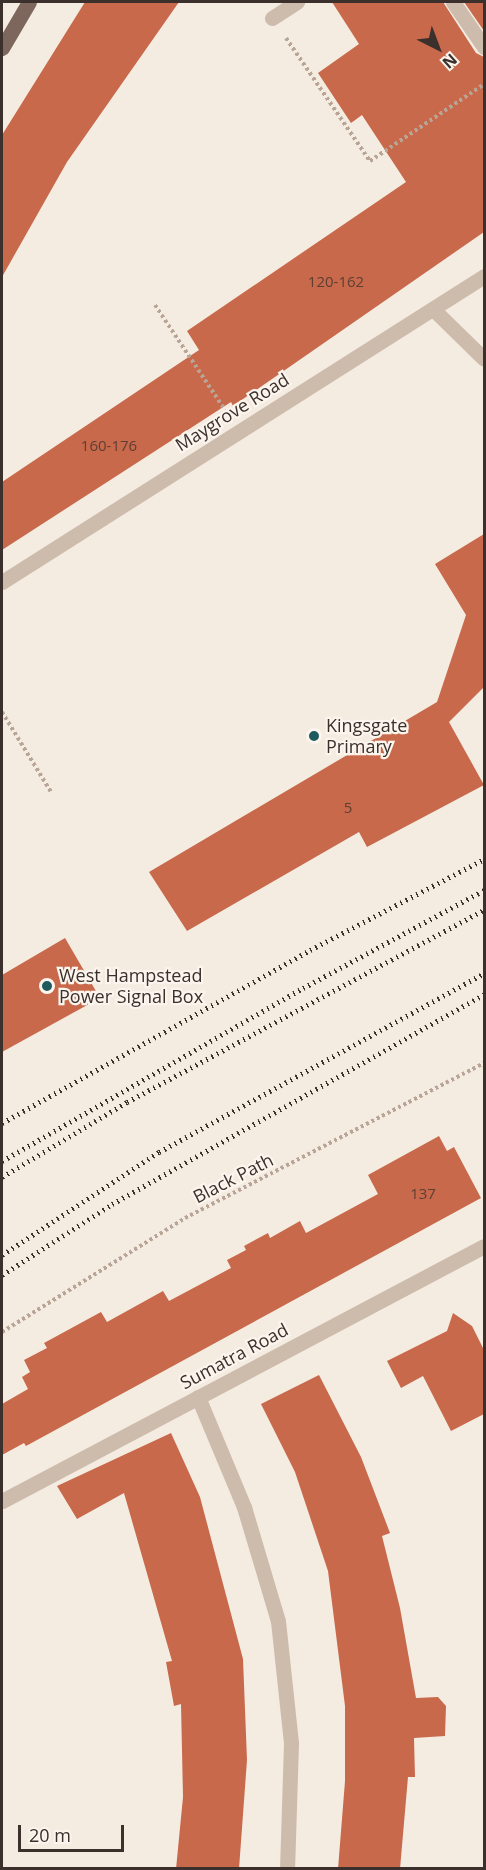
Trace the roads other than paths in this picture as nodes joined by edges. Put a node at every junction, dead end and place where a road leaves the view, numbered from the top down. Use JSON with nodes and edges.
{"nodes":[{"id":1,"x":29,"y":2,"type":"edge"},
{"id":2,"x":297,"y":2,"type":"edge"},
{"id":3,"x":453,"y":2,"type":"edge"},
{"id":4,"x":272,"y":18,"type":"road end"},
{"id":5,"x":484,"y":47,"type":"edge"},
{"id":6,"x":2,"y":48,"type":"edge"},
{"id":7,"x":484,"y":276,"type":"edge"},
{"id":8,"x":433,"y":309,"type":"junction"},
{"id":9,"x":484,"y":359,"type":"edge"},
{"id":10,"x":2,"y":582,"type":"edge"},
{"id":11,"x":484,"y":1246,"type":"edge"},
{"id":12,"x":198,"y":1397,"type":"junction"},
{"id":13,"x":2,"y":1501,"type":"edge"},
{"id":14,"x":287,"y":1869,"type":"edge"}],
"edges":[{"from":1,"to":6,"type":"main road"},
{"from":2,"to":4,"type":"street"},
{"from":3,"to":5,"type":"street"},
{"from":7,"to":8,"type":"street","name":"Maygrove Road"},
{"from":8,"to":9,"type":"street"},
{"from":8,"to":10,"type":"street","name":"Maygrove Road"},
{"from":11,"to":12,"type":"street","name":"Sumatra Road"},
{"from":12,"to":13,"type":"street","name":"Sumatra Road"},
{"from":12,"to":14,"type":"street"}]}
